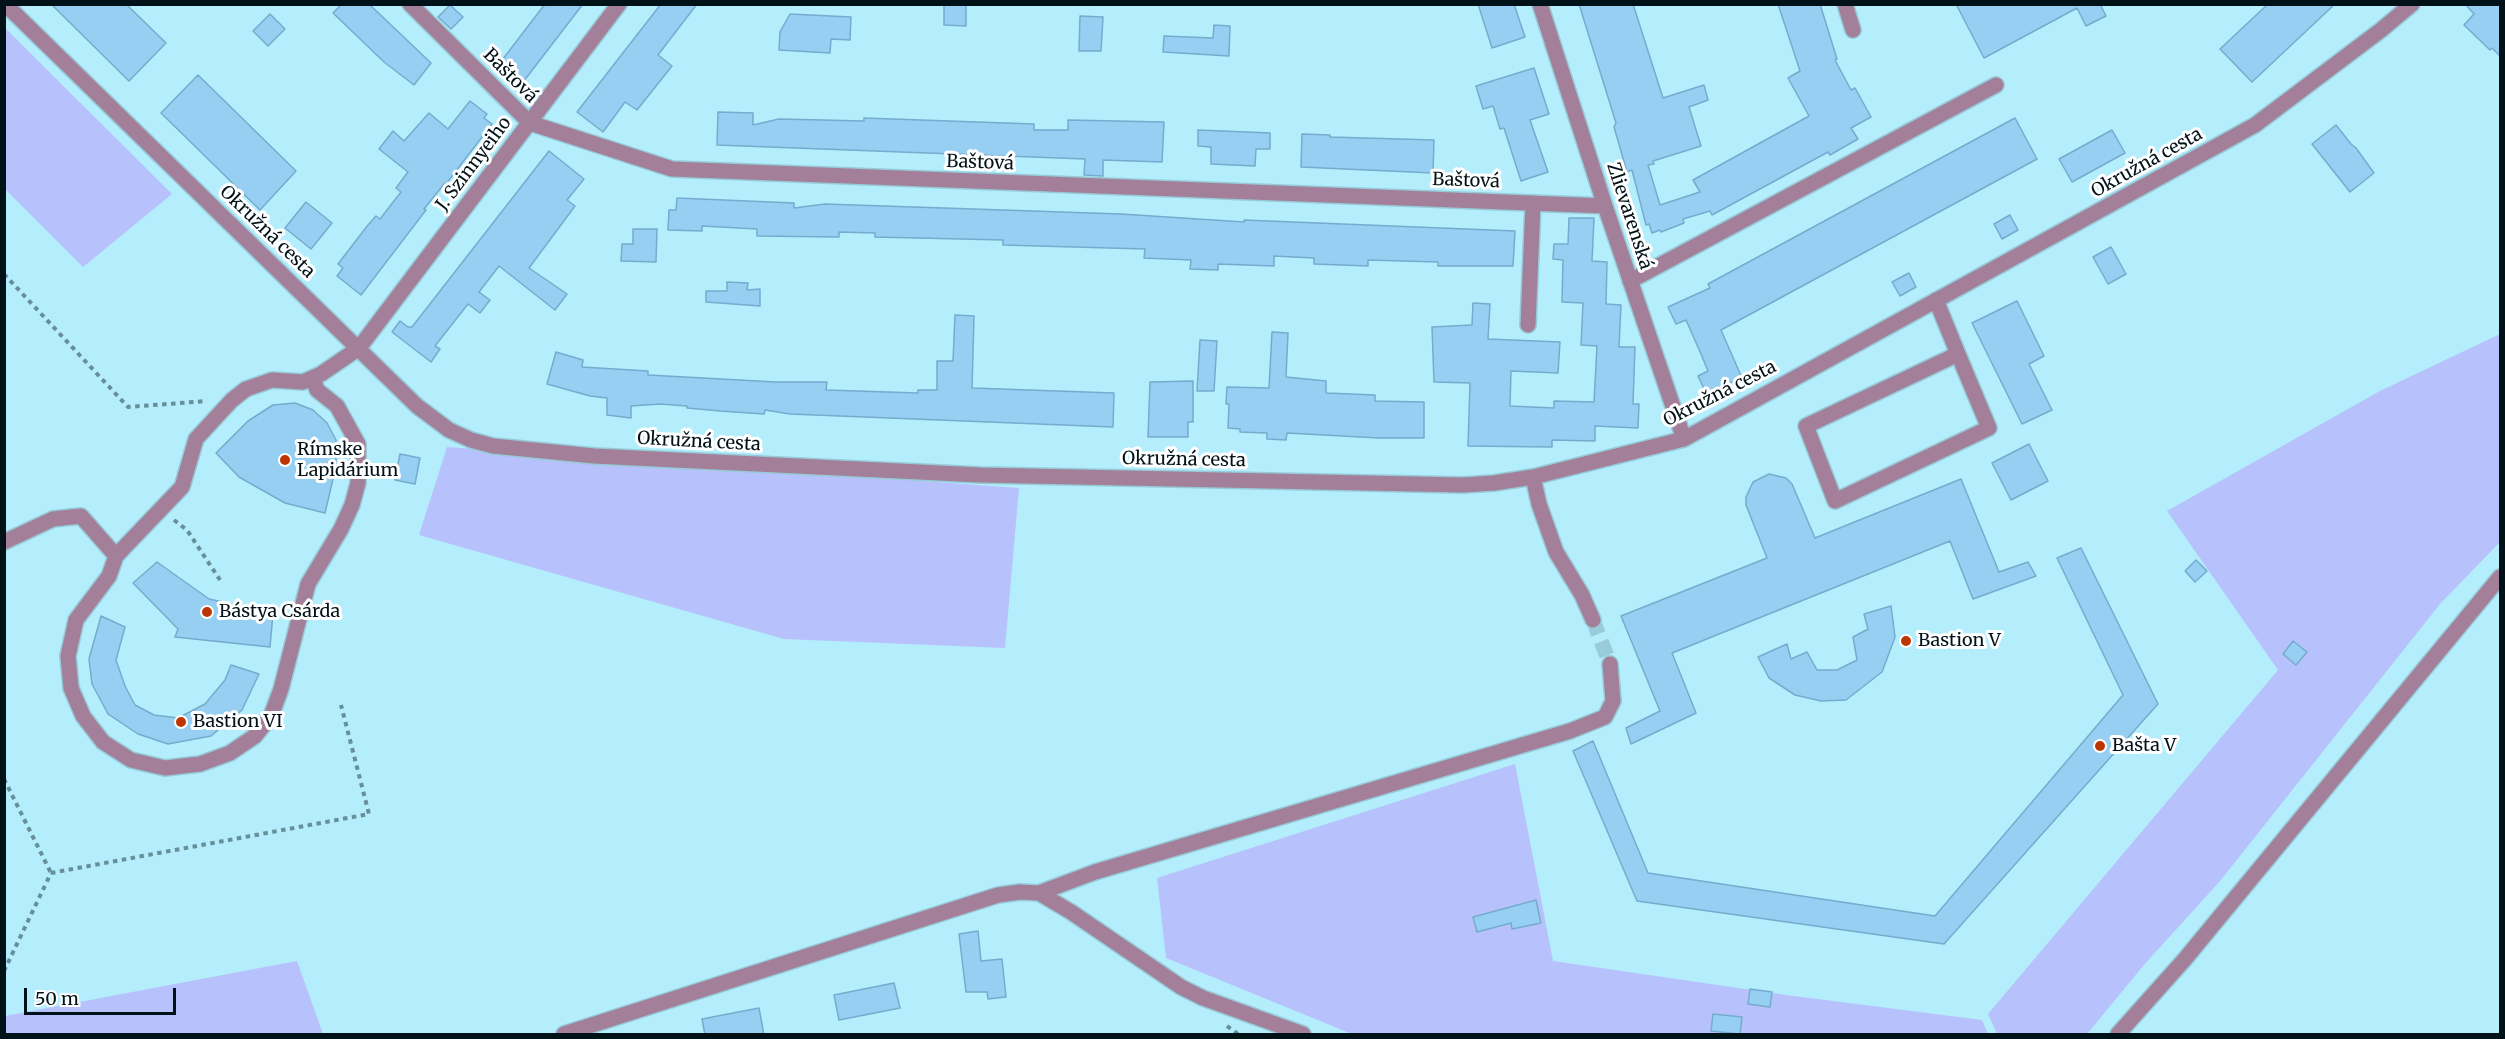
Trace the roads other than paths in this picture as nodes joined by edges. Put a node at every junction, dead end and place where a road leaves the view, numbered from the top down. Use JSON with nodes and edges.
{"nodes":[{"id":1,"x":5,"y":4,"type":"edge"},
{"id":2,"x":410,"y":4,"type":"edge"},
{"id":3,"x":619,"y":4,"type":"edge"},
{"id":4,"x":1540,"y":4,"type":"edge"},
{"id":5,"x":1845,"y":4,"type":"edge"},
{"id":6,"x":2412,"y":4,"type":"edge"},
{"id":7,"x":1853,"y":30,"type":"dead end"},
{"id":8,"x":1996,"y":85,"type":"dead end"},
{"id":9,"x":530,"y":123,"type":"junction"},
{"id":10,"x":1533,"y":203,"type":"junction"},
{"id":11,"x":1605,"y":206,"type":"junction"},
{"id":12,"x":1630,"y":281,"type":"junction"},
{"id":13,"x":1936,"y":300,"type":"junction"},
{"id":14,"x":1528,"y":325,"type":"dead end"},
{"id":15,"x":359,"y":348,"type":"junction"},
{"id":16,"x":1958,"y":354,"type":"junction"},
{"id":17,"x":313,"y":378,"type":"junction"},
{"id":18,"x":1684,"y":439,"type":"junction"},
{"id":19,"x":1533,"y":477,"type":"junction"},
{"id":20,"x":4,"y":542,"type":"edge"},
{"id":21,"x":116,"y":556,"type":"junction"},
{"id":22,"x":2500,"y":576,"type":"edge"},
{"id":23,"x":1593,"y":620,"type":"tunnel mouth"},
{"id":24,"x":1610,"y":664,"type":"tunnel mouth"},
{"id":25,"x":1039,"y":893,"type":"junction"},
{"id":26,"x":564,"y":1035,"type":"edge"},
{"id":27,"x":1302,"y":1035,"type":"edge"},
{"id":28,"x":2118,"y":1035,"type":"edge"}],
"edges":[{"from":1,"to":15,"type":"street","name":"Okružná cesta"},
{"from":2,"to":9,"type":"street","name":"Baštová"},
{"from":3,"to":9,"type":"street","name":"J. Szinnyeiho"},
{"from":4,"to":11,"type":"street","name":"Zlievarenská"},
{"from":5,"to":7,"type":"street"},
{"from":6,"to":13,"type":"street","name":"Okružná cesta"},
{"from":8,"to":12,"type":"street"},
{"from":9,"to":10,"type":"street","name":"Baštová"},
{"from":9,"to":15,"type":"street","name":"J. Szinnyeiho"},
{"from":10,"to":11,"type":"street","name":"Baštová"},
{"from":10,"to":14,"type":"street"},
{"from":11,"to":12,"type":"street","name":"Zlievarenská"},
{"from":12,"to":18,"type":"street","name":"Zlievarenská"},
{"from":13,"to":16,"type":"street"},
{"from":13,"to":18,"type":"street","name":"Okružná cesta"},
{"from":15,"to":17,"type":"street","name":"J. Szinnyeiho"},
{"from":15,"to":19,"type":"street","name":"Okružná cesta"},
{"from":16,"to":16,"type":"street"},
{"from":17,"to":21,"type":"street"},
{"from":17,"to":21,"type":"street"},
{"from":18,"to":19,"type":"street","name":"Okružná cesta"},
{"from":19,"to":23,"type":"street"},
{"from":20,"to":21,"type":"street"},
{"from":22,"to":28,"type":"street"},
{"from":24,"to":25,"type":"street"},
{"from":25,"to":26,"type":"street"},
{"from":25,"to":27,"type":"street"}]}
